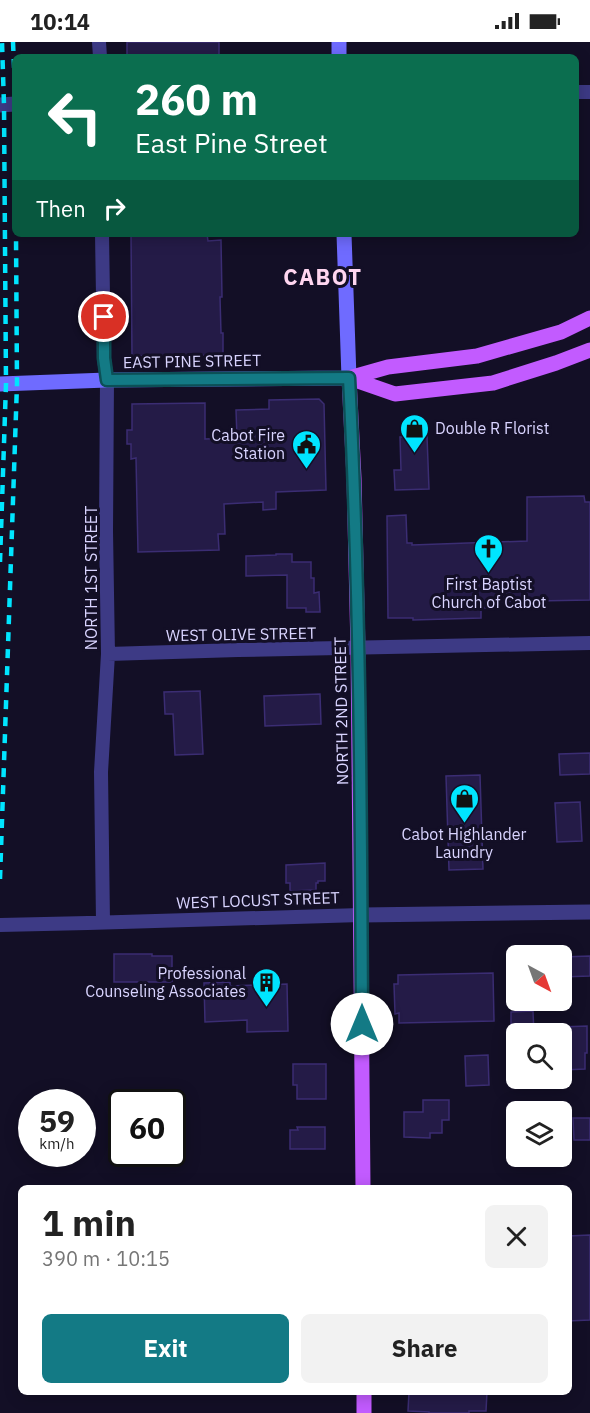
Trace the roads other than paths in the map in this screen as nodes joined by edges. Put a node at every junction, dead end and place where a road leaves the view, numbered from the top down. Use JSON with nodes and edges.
{"nodes":[{"id":1,"x":102,"y":237,"type":"edge"},
{"id":2,"x":344,"y":237,"type":"edge"},
{"id":3,"x":590,"y":318,"type":"edge"},
{"id":4,"x":590,"y":350,"type":"edge"},
{"id":5,"x":349,"y":378,"type":"junction"},
{"id":6,"x":107,"y":380,"type":"junction"},
{"id":7,"x":0,"y":384,"type":"edge"},
{"id":8,"x":590,"y":643,"type":"edge"},
{"id":9,"x":358,"y":649,"type":"junction"},
{"id":10,"x":108,"y":654,"type":"junction"},
{"id":11,"x":590,"y":912,"type":"edge"},
{"id":12,"x":361,"y":915,"type":"junction"},
{"id":13,"x":103,"y":922,"type":"junction"},
{"id":14,"x":0,"y":925,"type":"edge"},
{"id":15,"x":363,"y":1185,"type":"edge"},
{"id":16,"x":364,"y":1395,"type":"edge"},
{"id":17,"x":364,"y":1413,"type":"edge"}],
"edges":[{"from":1,"to":6,"type":"street","name":"NORTH 1ST STREET"},
{"from":2,"to":5,"type":"main road","name":"NORTH 2ND STREET"},
{"from":3,"to":5,"type":"main road"},
{"from":4,"to":5,"type":"main road"},
{"from":5,"to":6,"type":"main road","name":"EAST PINE STREET"},
{"from":5,"to":9,"type":"main road","name":"NORTH 2ND STREET"},
{"from":6,"to":7,"type":"main road","name":"EAST PINE STREET"},
{"from":6,"to":10,"type":"street","name":"NORTH 1ST STREET"},
{"from":8,"to":9,"type":"street","name":"WEST OLIVE STREET"},
{"from":9,"to":10,"type":"street","name":"WEST OLIVE STREET"},
{"from":9,"to":12,"type":"main road","name":"NORTH 2ND STREET"},
{"from":10,"to":13,"type":"street","name":"NORTH 1ST STREET"},
{"from":11,"to":12,"type":"street","name":"WEST LOCUST STREET"},
{"from":12,"to":13,"type":"street","name":"WEST LOCUST STREET"},
{"from":12,"to":15,"type":"main road","name":"NORTH 2ND STREET"},
{"from":13,"to":14,"type":"street","name":"WEST LOCUST STREET"},
{"from":16,"to":17,"type":"main road"}]}
